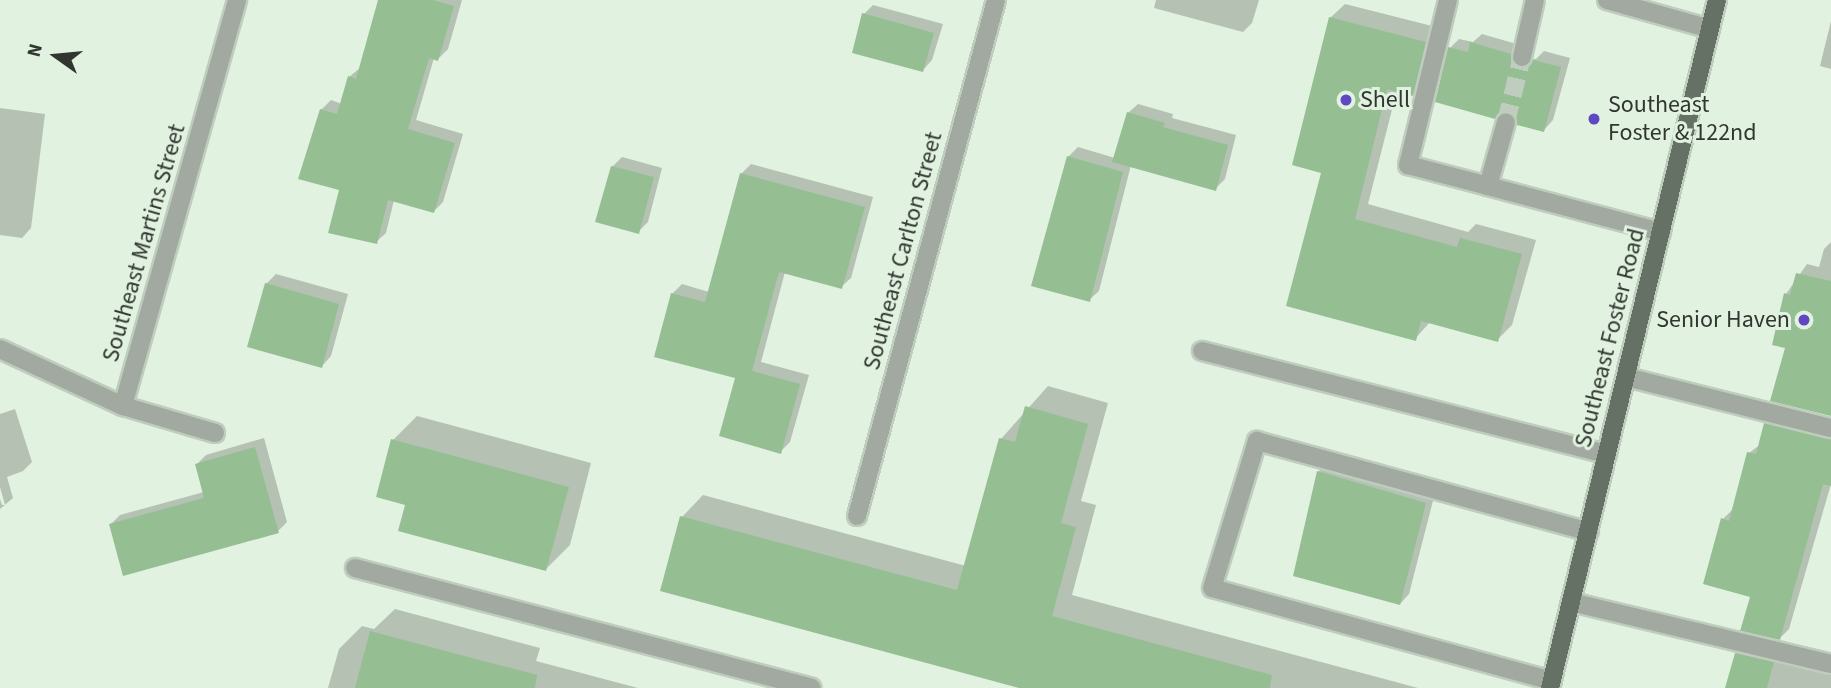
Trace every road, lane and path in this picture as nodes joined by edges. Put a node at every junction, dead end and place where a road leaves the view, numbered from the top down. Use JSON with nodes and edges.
{"nodes":[{"id":1,"x":237,"y":0,"type":"edge"},
{"id":2,"x":996,"y":0,"type":"edge"},
{"id":3,"x":1448,"y":0,"type":"edge"},
{"id":4,"x":1535,"y":0,"type":"edge"},
{"id":5,"x":1607,"y":0,"type":"edge"},
{"id":6,"x":1717,"y":0,"type":"edge"},
{"id":7,"x":1710,"y":29,"type":"junction"},
{"id":8,"x":1522,"y":57,"type":"tunnel mouth"},
{"id":9,"x":1506,"y":122,"type":"tunnel mouth"},
{"id":10,"x":1488,"y":186,"type":"junction"},
{"id":11,"x":1661,"y":232,"type":"junction"},
{"id":12,"x":0,"y":349,"type":"edge"},
{"id":13,"x":1202,"y":351,"type":"dead end"},
{"id":14,"x":1626,"y":377,"type":"junction"},
{"id":15,"x":123,"y":406,"type":"junction"},
{"id":16,"x":1831,"y":428,"type":"edge"},
{"id":17,"x":215,"y":433,"type":"dead end"},
{"id":18,"x":1607,"y":454,"type":"junction"},
{"id":19,"x":857,"y":516,"type":"dead end"},
{"id":20,"x":1589,"y":532,"type":"junction"},
{"id":21,"x":355,"y":568,"type":"dead end"},
{"id":22,"x":1572,"y":602,"type":"junction"},
{"id":23,"x":1831,"y":664,"type":"edge"},
{"id":24,"x":1551,"y":684,"type":"edge"},
{"id":25,"x":811,"y":688,"type":"edge"}],
"edges":[{"from":1,"to":15,"type":"street","name":"Southeast Martins Street"},
{"from":2,"to":19,"type":"street","name":"Southeast Carlton Street"},
{"from":3,"to":10,"type":"street"},
{"from":4,"to":8,"type":"street"},
{"from":5,"to":7,"type":"street"},
{"from":6,"to":7,"type":"main road","name":"Southeast Foster Road"},
{"from":7,"to":11,"type":"main road","name":"Southeast Foster Road"},
{"from":9,"to":10,"type":"street"},
{"from":10,"to":11,"type":"street"},
{"from":11,"to":14,"type":"main road","name":"Southeast Foster Road"},
{"from":12,"to":15,"type":"street"},
{"from":13,"to":18,"type":"street"},
{"from":14,"to":16,"type":"street"},
{"from":14,"to":18,"type":"main road","name":"Southeast Foster Road"},
{"from":15,"to":17,"type":"street"},
{"from":18,"to":20,"type":"main road","name":"Southeast Foster Road"},
{"from":20,"to":22,"type":"main road","name":"Southeast Foster Road"},
{"from":20,"to":24,"type":"street"},
{"from":21,"to":25,"type":"street"},
{"from":22,"to":23,"type":"street"},
{"from":22,"to":24,"type":"main road","name":"Southeast Foster Road"}]}
